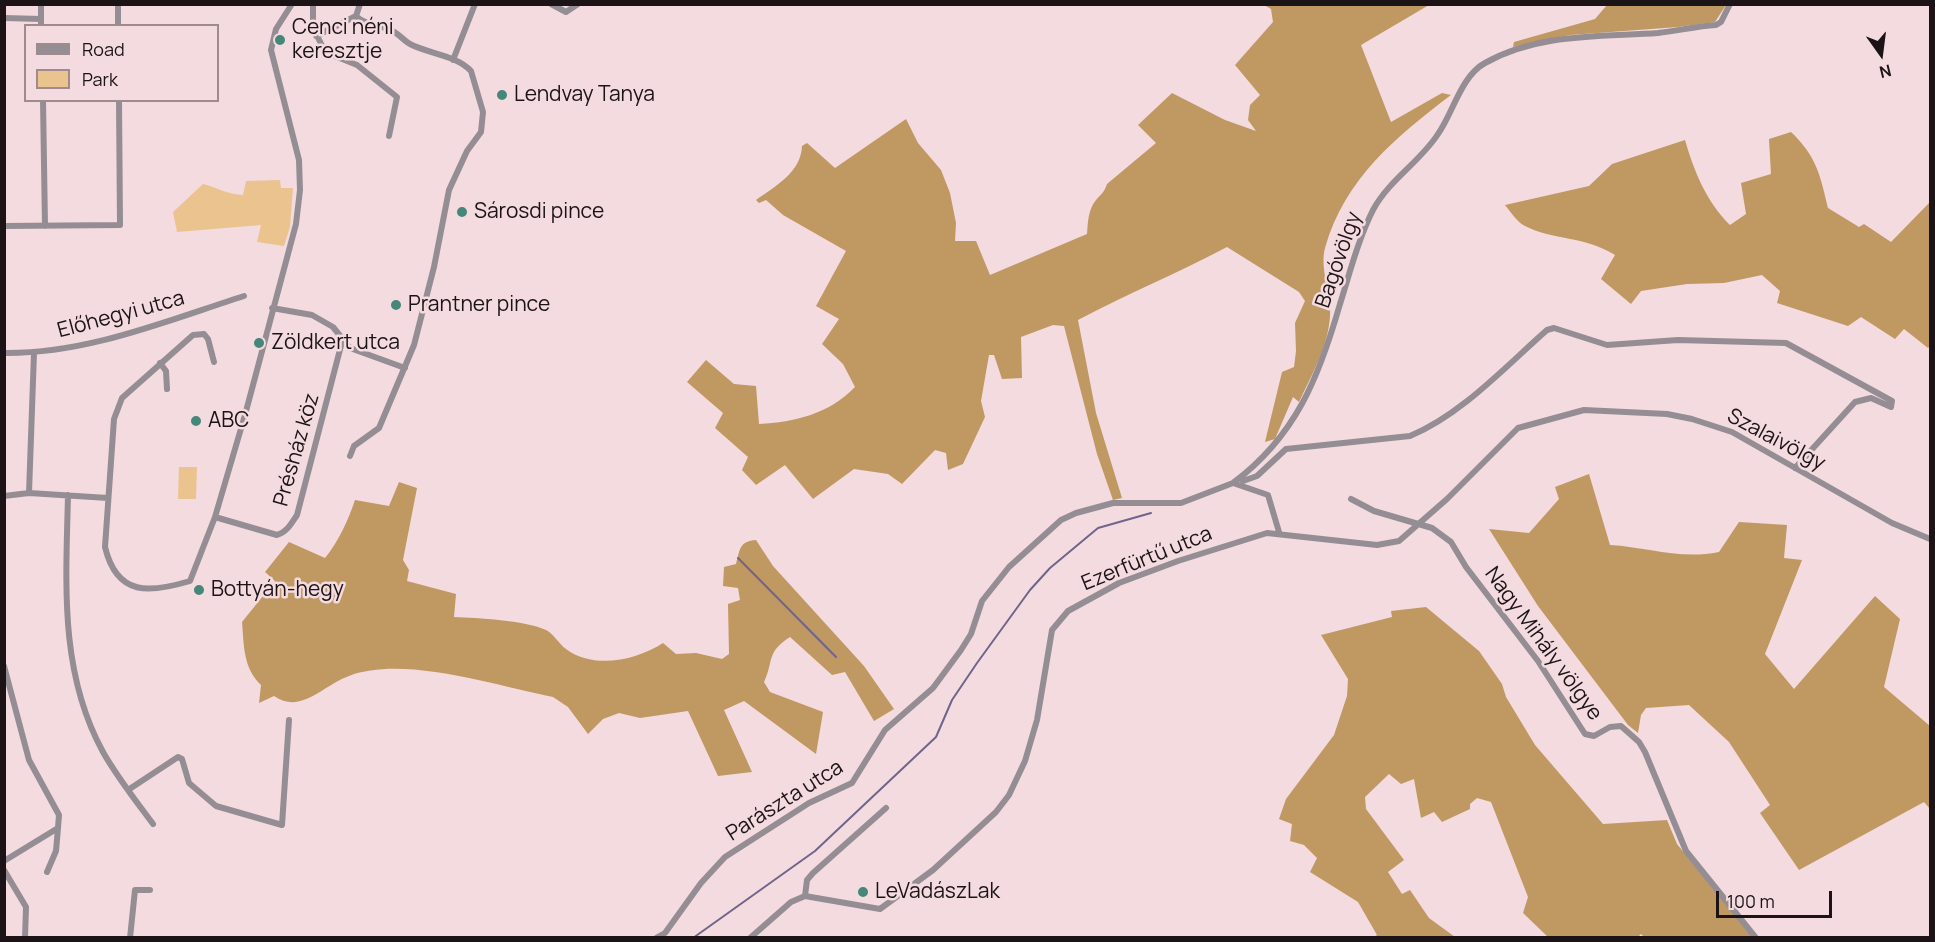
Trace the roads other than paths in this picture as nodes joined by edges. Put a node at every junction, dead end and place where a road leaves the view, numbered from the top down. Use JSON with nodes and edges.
{"nodes":[{"id":1,"x":41,"y":4,"type":"edge"},
{"id":2,"x":118,"y":4,"type":"edge"},
{"id":3,"x":292,"y":4,"type":"edge"},
{"id":4,"x":313,"y":4,"type":"edge"},
{"id":5,"x":360,"y":4,"type":"edge"},
{"id":6,"x":475,"y":4,"type":"edge"},
{"id":7,"x":551,"y":4,"type":"edge"},
{"id":8,"x":578,"y":4,"type":"edge"},
{"id":9,"x":1731,"y":4,"type":"edge"},
{"id":10,"x":356,"y":16,"type":"junction"},
{"id":11,"x":4,"y":18,"type":"edge"},
{"id":12,"x":41,"y":22,"type":"edge"},
{"id":13,"x":118,"y":24,"type":"edge"},
{"id":14,"x":316,"y":36,"type":"junction"},
{"id":15,"x":453,"y":60,"type":"junction"},
{"id":16,"x":44,"y":102,"type":"edge"},
{"id":17,"x":119,"y":102,"type":"edge"},
{"id":18,"x":389,"y":136,"type":"dead end"},
{"id":19,"x":4,"y":226,"type":"edge"},
{"id":20,"x":45,"y":226,"type":"junction"},
{"id":21,"x":244,"y":296,"type":"dead end"},
{"id":22,"x":272,"y":308,"type":"junction"},
{"id":23,"x":343,"y":338,"type":"junction"},
{"id":24,"x":4,"y":353,"type":"edge"},
{"id":25,"x":34,"y":353,"type":"junction"},
{"id":26,"x":214,"y":362,"type":"dead end"},
{"id":27,"x":160,"y":363,"type":"junction"},
{"id":28,"x":405,"y":368,"type":"junction"},
{"id":29,"x":167,"y":389,"type":"dead end"},
{"id":30,"x":350,"y":456,"type":"dead end"},
{"id":31,"x":1795,"y":468,"type":"junction"},
{"id":32,"x":1243,"y":481,"type":"dead end"},
{"id":33,"x":1233,"y":483,"type":"junction"},
{"id":34,"x":29,"y":493,"type":"junction"},
{"id":35,"x":68,"y":495,"type":"junction"},
{"id":36,"x":4,"y":496,"type":"edge"},
{"id":37,"x":108,"y":498,"type":"junction"},
{"id":38,"x":1351,"y":499,"type":"dead end"},
{"id":39,"x":214,"y":517,"type":"junction"},
{"id":40,"x":1419,"y":523,"type":"junction"},
{"id":41,"x":1279,"y":532,"type":"junction"},
{"id":42,"x":1930,"y":539,"type":"edge"},
{"id":43,"x":4,"y":666,"type":"edge"},
{"id":44,"x":289,"y":720,"type":"dead end"},
{"id":45,"x":128,"y":790,"type":"junction"},
{"id":46,"x":886,"y":808,"type":"dead end"},
{"id":47,"x":153,"y":824,"type":"dead end"},
{"id":48,"x":58,"y":828,"type":"junction"},
{"id":49,"x":4,"y":861,"type":"edge"},
{"id":50,"x":4,"y":870,"type":"edge"},
{"id":51,"x":47,"y":872,"type":"dead end"},
{"id":52,"x":150,"y":890,"type":"dead end"},
{"id":53,"x":805,"y":896,"type":"junction"},
{"id":54,"x":25,"y":938,"type":"edge"},
{"id":55,"x":130,"y":938,"type":"edge"},
{"id":56,"x":656,"y":938,"type":"edge"},
{"id":57,"x":750,"y":938,"type":"edge"},
{"id":58,"x":1756,"y":938,"type":"edge"}],
"edges":[{"from":1,"to":12,"type":"street"},
{"from":2,"to":13,"type":"street"},
{"from":3,"to":22,"type":"street"},
{"from":4,"to":14,"type":"street"},
{"from":5,"to":10,"type":"street"},
{"from":6,"to":15,"type":"street"},
{"from":7,"to":8,"type":"street"},
{"from":9,"to":33,"type":"street","name":"Bagóvölgy"},
{"from":10,"to":14,"type":"street"},
{"from":10,"to":15,"type":"street"},
{"from":11,"to":12,"type":"street"},
{"from":14,"to":18,"type":"street"},
{"from":15,"to":28,"type":"street"},
{"from":16,"to":20,"type":"street"},
{"from":17,"to":20,"type":"street"},
{"from":19,"to":20,"type":"street"},
{"from":21,"to":25,"type":"street","name":"Előhegyi utca"},
{"from":22,"to":23,"type":"street"},
{"from":22,"to":39,"type":"street"},
{"from":23,"to":28,"type":"street"},
{"from":23,"to":39,"type":"street","name":"Présház köz"},
{"from":24,"to":25,"type":"street","name":"Előhegyi utca"},
{"from":25,"to":34,"type":"street"},
{"from":26,"to":27,"type":"street"},
{"from":27,"to":29,"type":"street"},
{"from":27,"to":37,"type":"street"},
{"from":28,"to":30,"type":"street"},
{"from":31,"to":32,"type":"street"},
{"from":31,"to":40,"type":"street","name":"Szalaivölgy"},
{"from":31,"to":42,"type":"street","name":"Szalaivölgy"},
{"from":33,"to":41,"type":"street"},
{"from":33,"to":56,"type":"street","name":"Parászta utca"},
{"from":34,"to":35,"type":"street"},
{"from":34,"to":36,"type":"street"},
{"from":35,"to":37,"type":"street"},
{"from":35,"to":45,"type":"street"},
{"from":37,"to":39,"type":"street"},
{"from":38,"to":40,"type":"street"},
{"from":40,"to":41,"type":"street","name":"Ezerfürtű utca"},
{"from":40,"to":58,"type":"street","name":"Nagy Mihály völgye"},
{"from":41,"to":53,"type":"street","name":"Ezerfürtű utca"},
{"from":43,"to":48,"type":"street"},
{"from":44,"to":45,"type":"street"},
{"from":45,"to":47,"type":"street"},
{"from":46,"to":53,"type":"street"},
{"from":48,"to":49,"type":"street"},
{"from":48,"to":51,"type":"street"},
{"from":50,"to":54,"type":"street"},
{"from":52,"to":55,"type":"street"},
{"from":53,"to":57,"type":"street"}]}
